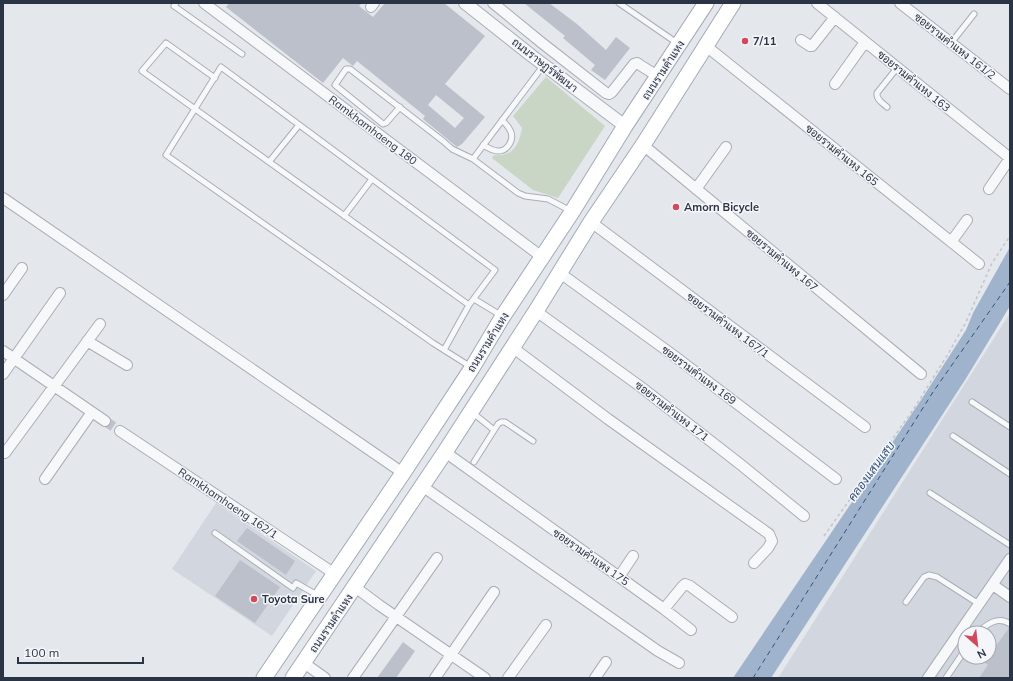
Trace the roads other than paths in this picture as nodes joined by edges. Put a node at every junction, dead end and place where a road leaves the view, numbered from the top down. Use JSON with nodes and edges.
{"nodes":[{"id":1,"x":204,"y":3,"type":"edge"},
{"id":2,"x":465,"y":3,"type":"edge"},
{"id":3,"x":493,"y":3,"type":"edge"},
{"id":4,"x":619,"y":3,"type":"edge"},
{"id":5,"x":733,"y":3,"type":"edge"},
{"id":6,"x":817,"y":3,"type":"edge"},
{"id":7,"x":900,"y":3,"type":"edge"},
{"id":8,"x":173,"y":4,"type":"edge"},
{"id":9,"x":704,"y":4,"type":"edge"},
{"id":10,"x":974,"y":14,"type":"dead end"},
{"id":11,"x":835,"y":17,"type":"junction"},
{"id":12,"x":800,"y":40,"type":"dead end"},
{"id":13,"x":865,"y":42,"type":"junction"},
{"id":14,"x":542,"y":43,"type":"junction"},
{"id":15,"x":951,"y":43,"type":"junction"},
{"id":16,"x":679,"y":45,"type":"junction"},
{"id":17,"x":706,"y":46,"type":"junction"},
{"id":18,"x":242,"y":54,"type":"dead end"},
{"id":19,"x":532,"y":56,"type":"junction"},
{"id":20,"x":544,"y":65,"type":"junction"},
{"id":21,"x":897,"y":68,"type":"junction"},
{"id":22,"x":659,"y":77,"type":"junction"},
{"id":23,"x":215,"y":78,"type":"junction"},
{"id":24,"x":835,"y":84,"type":"dead end"},
{"id":25,"x":1010,"y":89,"type":"edge"},
{"id":26,"x":888,"y":107,"type":"dead end"},
{"id":27,"x":400,"y":108,"type":"junction"},
{"id":28,"x":195,"y":109,"type":"junction"},
{"id":29,"x":502,"y":120,"type":"junction"},
{"id":30,"x":300,"y":125,"type":"junction"},
{"id":31,"x":625,"y":126,"type":"junction"},
{"id":32,"x":483,"y":145,"type":"junction"},
{"id":33,"x":643,"y":145,"type":"junction"},
{"id":34,"x":726,"y":147,"type":"dead end"},
{"id":35,"x":1010,"y":158,"type":"edge"},
{"id":36,"x":473,"y":159,"type":"junction"},
{"id":37,"x":269,"y":162,"type":"junction"},
{"id":38,"x":372,"y":178,"type":"junction"},
{"id":39,"x":696,"y":189,"type":"junction"},
{"id":40,"x":989,"y":189,"type":"dead end"},
{"id":41,"x":3,"y":198,"type":"edge"},
{"id":42,"x":572,"y":212,"type":"junction"},
{"id":43,"x":344,"y":216,"type":"junction"},
{"id":44,"x":967,"y":220,"type":"dead end"},
{"id":45,"x":591,"y":222,"type":"junction"},
{"id":46,"x":951,"y":242,"type":"junction"},
{"id":47,"x":542,"y":257,"type":"junction"},
{"id":48,"x":979,"y":264,"type":"dead end"},
{"id":49,"x":22,"y":268,"type":"dead end"},
{"id":50,"x":560,"y":273,"type":"junction"},
{"id":51,"x":60,"y":293,"type":"dead end"},
{"id":52,"x":3,"y":295,"type":"edge"},
{"id":53,"x":474,"y":299,"type":"junction"},
{"id":54,"x":469,"y":305,"type":"junction"},
{"id":55,"x":536,"y":311,"type":"junction"},
{"id":56,"x":503,"y":316,"type":"junction"},
{"id":57,"x":100,"y":324,"type":"dead end"},
{"id":58,"x":87,"y":341,"type":"junction"},
{"id":59,"x":512,"y":347,"type":"junction"},
{"id":60,"x":444,"y":350,"type":"junction"},
{"id":61,"x":3,"y":351,"type":"edge"},
{"id":62,"x":14,"y":358,"type":"junction"},
{"id":63,"x":127,"y":366,"type":"dead end"},
{"id":64,"x":472,"y":368,"type":"junction"},
{"id":65,"x":3,"y":374,"type":"edge"},
{"id":66,"x":921,"y":374,"type":"dead end"},
{"id":67,"x":53,"y":386,"type":"junction"},
{"id":68,"x":972,"y":402,"type":"dead end"},
{"id":69,"x":470,"y":411,"type":"junction"},
{"id":70,"x":92,"y":412,"type":"junction"},
{"id":71,"x":105,"y":421,"type":"tunnel mouth"},
{"id":72,"x":865,"y":427,"type":"dead end"},
{"id":73,"x":1010,"y":427,"type":"edge"},
{"id":74,"x":494,"y":430,"type":"junction"},
{"id":75,"x":120,"y":432,"type":"tunnel mouth"},
{"id":76,"x":953,"y":436,"type":"dead end"},
{"id":77,"x":532,"y":441,"type":"dead end"},
{"id":78,"x":445,"y":452,"type":"junction"},
{"id":79,"x":5,"y":453,"type":"dead end"},
{"id":80,"x":474,"y":462,"type":"dead end"},
{"id":81,"x":403,"y":473,"type":"junction"},
{"id":82,"x":1010,"y":474,"type":"edge"},
{"id":83,"x":45,"y":479,"type":"dead end"},
{"id":84,"x":836,"y":479,"type":"dead end"},
{"id":85,"x":422,"y":486,"type":"junction"},
{"id":86,"x":930,"y":493,"type":"dead end"},
{"id":87,"x":804,"y":516,"type":"dead end"},
{"id":88,"x":215,"y":533,"type":"dead end"},
{"id":89,"x":1010,"y":545,"type":"edge"},
{"id":90,"x":633,"y":556,"type":"dead end"},
{"id":91,"x":346,"y":557,"type":"junction"},
{"id":92,"x":437,"y":558,"type":"dead end"},
{"id":93,"x":1010,"y":559,"type":"edge"},
{"id":94,"x":754,"y":563,"type":"dead end"},
{"id":95,"x":367,"y":568,"type":"junction"},
{"id":96,"x":619,"y":577,"type":"junction"},
{"id":97,"x":332,"y":578,"type":"junction"},
{"id":98,"x":992,"y":585,"type":"junction"},
{"id":99,"x":352,"y":591,"type":"junction"},
{"id":100,"x":494,"y":592,"type":"dead end"},
{"id":101,"x":1010,"y":596,"type":"edge"},
{"id":102,"x":320,"y":597,"type":"junction"},
{"id":103,"x":906,"y":602,"type":"dead end"},
{"id":104,"x":979,"y":604,"type":"junction"},
{"id":105,"x":664,"y":609,"type":"junction"},
{"id":106,"x":396,"y":617,"type":"junction"},
{"id":107,"x":732,"y":617,"type":"dead end"},
{"id":108,"x":1010,"y":624,"type":"edge"},
{"id":109,"x":546,"y":625,"type":"dead end"},
{"id":110,"x":987,"y":625,"type":"edge"},
{"id":111,"x":691,"y":630,"type":"dead end"},
{"id":112,"x":452,"y":654,"type":"junction"},
{"id":113,"x":606,"y":662,"type":"dead end"},
{"id":114,"x":957,"y":662,"type":"edge"},
{"id":115,"x":304,"y":663,"type":"junction"},
{"id":116,"x":679,"y":663,"type":"dead end"},
{"id":117,"x":264,"y":678,"type":"edge"},
{"id":118,"x":293,"y":678,"type":"edge"},
{"id":119,"x":325,"y":678,"type":"edge"},
{"id":120,"x":353,"y":678,"type":"edge"},
{"id":121,"x":435,"y":678,"type":"edge"},
{"id":122,"x":485,"y":678,"type":"edge"},
{"id":123,"x":508,"y":678,"type":"edge"},
{"id":124,"x":595,"y":678,"type":"edge"},
{"id":125,"x":928,"y":678,"type":"edge"},
{"id":126,"x":946,"y":678,"type":"edge"}],
"edges":[{"from":1,"to":47,"type":"street","name":"Ramkhamhaeng 180"},
{"from":2,"to":19,"type":"street","name":"ถนนราษฏร์พัฒนา"},
{"from":3,"to":14,"type":"street"},
{"from":4,"to":16,"type":"lane"},
{"from":5,"to":17,"type":"main road","name":"ถนนรามคำแหง"},
{"from":6,"to":11,"type":"street","name":"ซอยรามคำแหง 163"},
{"from":7,"to":15,"type":"street","name":"ซอยรามคำแหง 161/2"},
{"from":8,"to":18,"type":"lane"},
{"from":9,"to":16,"type":"main road","name":"ถนนรามคำแหง"},
{"from":10,"to":15,"type":"lane"},
{"from":11,"to":12,"type":"street"},
{"from":11,"to":13,"type":"street","name":"ซอยรามคำแหง 163"},
{"from":13,"to":21,"type":"street","name":"ซอยรามคำแหง 163"},
{"from":13,"to":24,"type":"street"},
{"from":14,"to":19,"type":"street"},
{"from":14,"to":22,"type":"street"},
{"from":15,"to":25,"type":"street","name":"ซอยรามคำแหง 161/2"},
{"from":16,"to":22,"type":"main road","name":"ถนนรามคำแหง"},
{"from":17,"to":33,"type":"main road","name":"ถนนรามคำแหง"},
{"from":17,"to":46,"type":"street","name":"ซอยรามคำแหง 165"},
{"from":19,"to":20,"type":"street","name":"ถนนราษฏร์พัฒนา"},
{"from":20,"to":29,"type":"lane"},
{"from":20,"to":31,"type":"street","name":"ถนนราษฏร์พัฒนา"},
{"from":21,"to":26,"type":"lane"},
{"from":21,"to":35,"type":"street","name":"ซอยรามคำแหง 163"},
{"from":22,"to":31,"type":"main road","name":"ถนนรามคำแหง"},
{"from":23,"to":28,"type":"lane"},
{"from":23,"to":28,"type":"lane"},
{"from":23,"to":30,"type":"lane"},
{"from":27,"to":27,"type":"lane"},
{"from":27,"to":36,"type":"lane"},
{"from":28,"to":37,"type":"lane"},
{"from":28,"to":60,"type":"lane"},
{"from":29,"to":32,"type":"lane"},
{"from":29,"to":32,"type":"lane"},
{"from":30,"to":37,"type":"lane"},
{"from":30,"to":38,"type":"lane"},
{"from":31,"to":33,"type":"main road"},
{"from":31,"to":42,"type":"main road","name":"ถนนรามคำแหง"},
{"from":32,"to":36,"type":"lane"},
{"from":33,"to":39,"type":"street","name":"ซอยรามคำแหง 167"},
{"from":33,"to":45,"type":"main road","name":"ถนนรามคำแหง"},
{"from":34,"to":39,"type":"street"},
{"from":35,"to":40,"type":"street"},
{"from":36,"to":42,"type":"lane"},
{"from":37,"to":43,"type":"lane"},
{"from":38,"to":43,"type":"lane"},
{"from":38,"to":53,"type":"lane"},
{"from":39,"to":66,"type":"street","name":"ซอยรามคำแหง 167"},
{"from":41,"to":81,"type":"street"},
{"from":42,"to":47,"type":"main road","name":"ถนนรามคำแหง"},
{"from":43,"to":54,"type":"lane"},
{"from":44,"to":46,"type":"street"},
{"from":45,"to":50,"type":"main road","name":"ถนนรามคำแหง"},
{"from":45,"to":72,"type":"street","name":"ซอยรามคำแหง 167/1"},
{"from":46,"to":48,"type":"street","name":"ซอยรามคำแหง 165"},
{"from":47,"to":56,"type":"main road","name":"ถนนรามคำแหง"},
{"from":49,"to":52,"type":"street"},
{"from":50,"to":55,"type":"main road","name":"ถนนรามคำแหง"},
{"from":50,"to":84,"type":"street","name":"ซอยรามคำแหง 169"},
{"from":51,"to":62,"type":"street"},
{"from":53,"to":54,"type":"lane"},
{"from":53,"to":56,"type":"lane"},
{"from":54,"to":60,"type":"lane"},
{"from":55,"to":59,"type":"main road","name":"ถนนรามคำแหง"},
{"from":55,"to":87,"type":"street","name":"ซอยรามคำแหง 171"},
{"from":56,"to":64,"type":"main road","name":"ถนนรามคำแหง"},
{"from":57,"to":58,"type":"street"},
{"from":58,"to":63,"type":"street"},
{"from":58,"to":67,"type":"street"},
{"from":59,"to":69,"type":"main road","name":"ถนนรามคำแหง"},
{"from":59,"to":94,"type":"street"},
{"from":60,"to":64,"type":"lane"},
{"from":61,"to":62,"type":"street"},
{"from":62,"to":65,"type":"street"},
{"from":62,"to":67,"type":"street"},
{"from":64,"to":81,"type":"main road","name":"ถนนรามคำแหง"},
{"from":67,"to":70,"type":"street"},
{"from":67,"to":79,"type":"street"},
{"from":68,"to":73,"type":"lane"},
{"from":69,"to":74,"type":"lane"},
{"from":69,"to":78,"type":"main road","name":"ถนนรามคำแหง"},
{"from":70,"to":71,"type":"street"},
{"from":70,"to":83,"type":"street"},
{"from":74,"to":77,"type":"lane"},
{"from":74,"to":80,"type":"lane"},
{"from":75,"to":97,"type":"street","name":"Ramkhamhaeng 162/1"},
{"from":76,"to":82,"type":"lane"},
{"from":78,"to":85,"type":"main road","name":"ถนนรามคำแหง"},
{"from":78,"to":96,"type":"street","name":"ซอยรามคำแหง 175"},
{"from":81,"to":91,"type":"main road","name":"ถนนรามคำแหง"},
{"from":85,"to":95,"type":"main road","name":"ถนนรามคำแหง"},
{"from":85,"to":116,"type":"street"},
{"from":86,"to":89,"type":"lane"},
{"from":88,"to":102,"type":"lane"},
{"from":90,"to":96,"type":"street"},
{"from":91,"to":95,"type":"main road"},
{"from":91,"to":97,"type":"main road","name":"ถนนรามคำแหง"},
{"from":92,"to":106,"type":"street"},
{"from":93,"to":98,"type":"street"},
{"from":95,"to":99,"type":"main road","name":"ถนนรามคำแหง"},
{"from":96,"to":105,"type":"street","name":"ซอยรามคำแหง 175"},
{"from":97,"to":99,"type":"main road"},
{"from":97,"to":102,"type":"main road","name":"ถนนรามคำแหง"},
{"from":98,"to":101,"type":"street"},
{"from":98,"to":104,"type":"street"},
{"from":99,"to":106,"type":"street"},
{"from":99,"to":115,"type":"main road","name":"ถนนรามคำแหง"},
{"from":100,"to":112,"type":"street"},
{"from":102,"to":117,"type":"main road","name":"ถนนรามคำแหง"},
{"from":103,"to":104,"type":"lane"},
{"from":104,"to":125,"type":"street"},
{"from":105,"to":107,"type":"street"},
{"from":105,"to":111,"type":"street","name":"ซอยรามคำแหง 175"},
{"from":106,"to":112,"type":"street"},
{"from":106,"to":120,"type":"street"},
{"from":108,"to":110,"type":"lane"},
{"from":109,"to":123,"type":"street"},
{"from":112,"to":121,"type":"street"},
{"from":112,"to":122,"type":"street"},
{"from":113,"to":124,"type":"street"},
{"from":114,"to":126,"type":"lane"},
{"from":115,"to":118,"type":"main road","name":"ถนนรามคำแหง"},
{"from":115,"to":119,"type":"street"}]}
